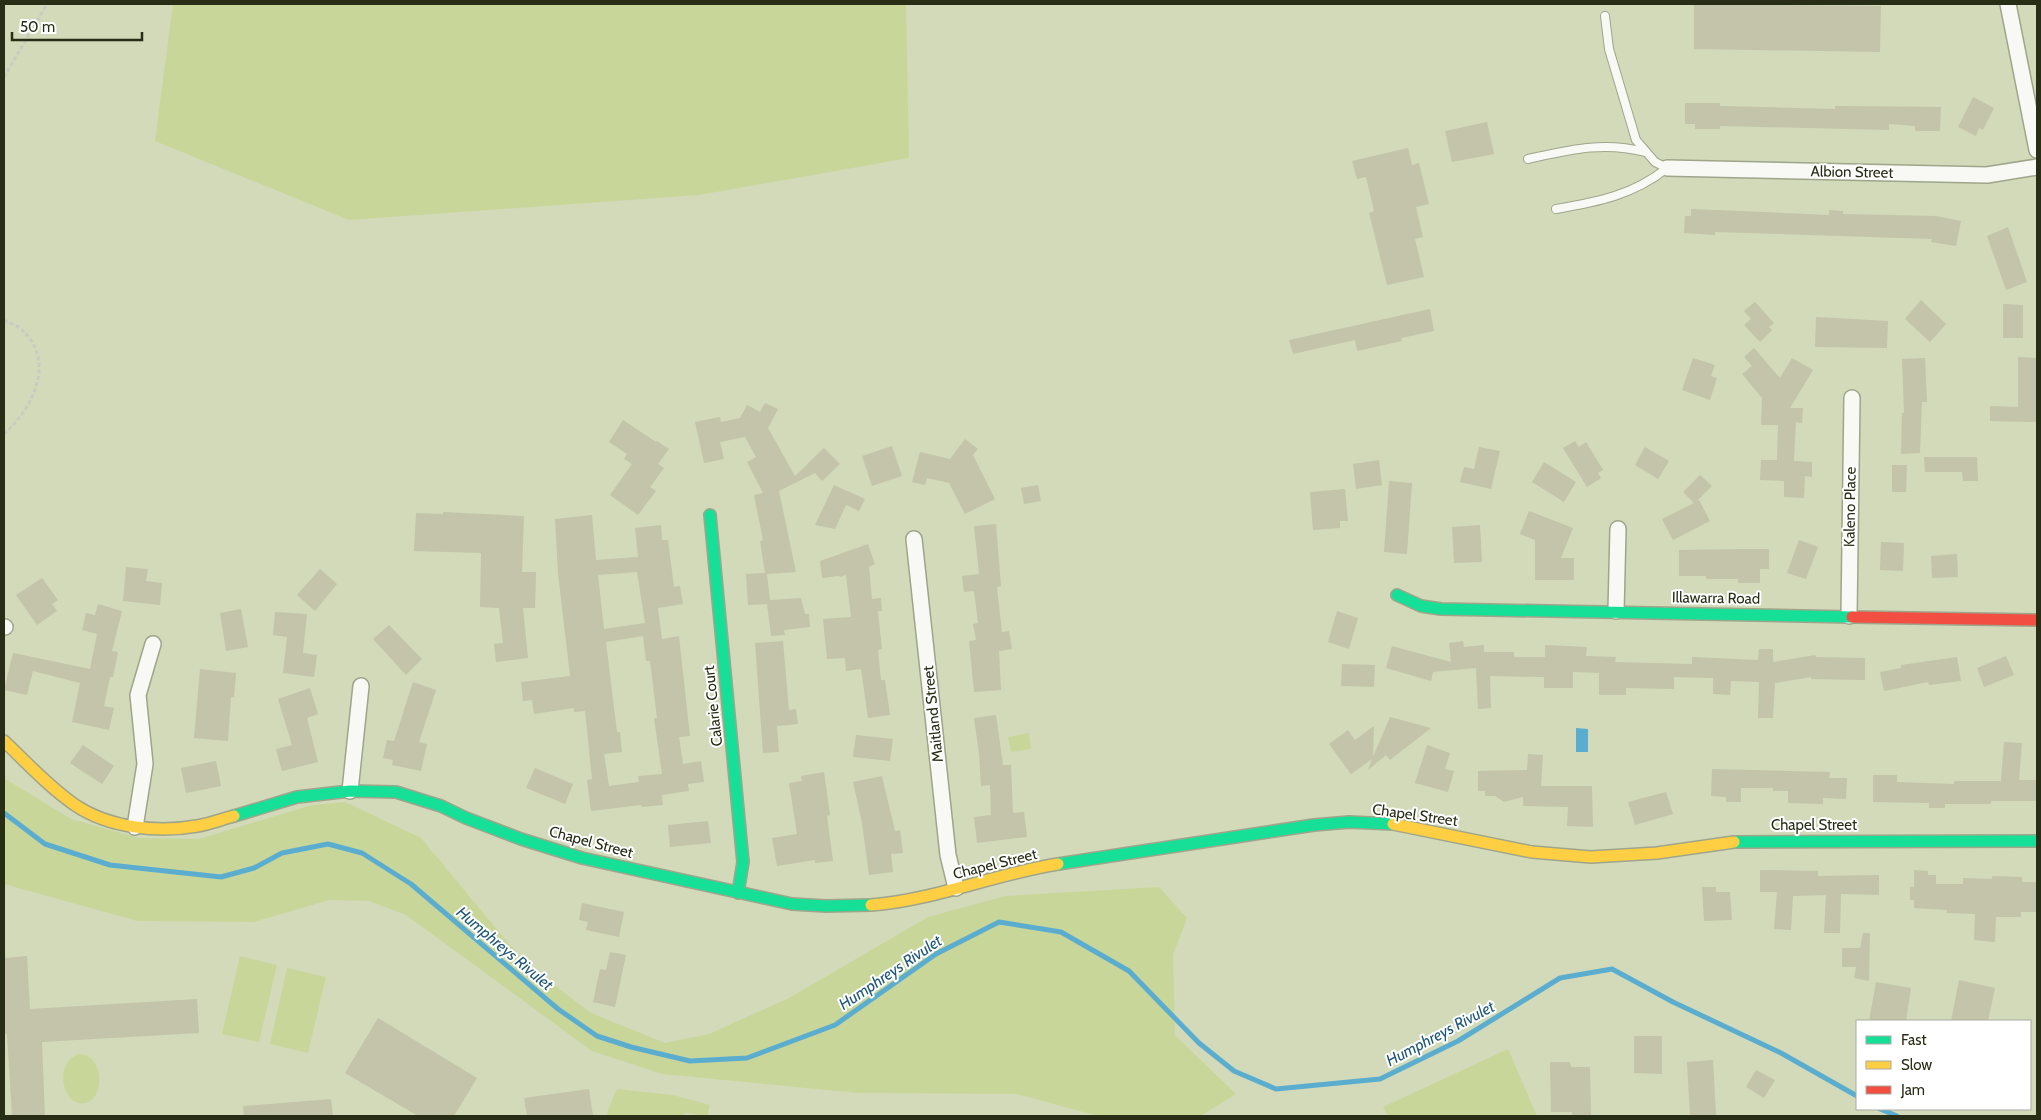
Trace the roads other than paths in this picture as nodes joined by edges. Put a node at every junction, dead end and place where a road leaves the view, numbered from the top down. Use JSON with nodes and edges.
{"nodes":[{"id":1,"x":2008,"y":4,"type":"edge"},
{"id":2,"x":1605,"y":16,"type":"dead end"},
{"id":3,"x":2037,"y":150,"type":"edge"},
{"id":4,"x":1645,"y":152,"type":"junction"},
{"id":5,"x":1528,"y":159,"type":"dead end"},
{"id":6,"x":2037,"y":167,"type":"edge"},
{"id":7,"x":1667,"y":168,"type":"junction"},
{"id":8,"x":1556,"y":209,"type":"dead end"},
{"id":9,"x":1852,"y":398,"type":"dead end"},
{"id":10,"x":710,"y":515,"type":"dead end"},
{"id":11,"x":1618,"y":529,"type":"dead end"},
{"id":12,"x":914,"y":539,"type":"dead end"},
{"id":13,"x":1397,"y":595,"type":"dead end"},
{"id":14,"x":1616,"y":611,"type":"junction"},
{"id":15,"x":1849,"y":616,"type":"junction"},
{"id":16,"x":2037,"y":620,"type":"edge"},
{"id":17,"x":153,"y":644,"type":"dead end"},
{"id":18,"x":361,"y":686,"type":"dead end"},
{"id":19,"x":4,"y":741,"type":"edge"},
{"id":20,"x":350,"y":791,"type":"junction"},
{"id":21,"x":135,"y":827,"type":"junction"},
{"id":22,"x":2037,"y":841,"type":"edge"},
{"id":23,"x":956,"y":888,"type":"junction"},
{"id":24,"x":738,"y":893,"type":"junction"}],
"edges":[{"from":1,"to":3,"type":"street"},
{"from":2,"to":4,"type":"lane"},
{"from":4,"to":5,"type":"lane"},
{"from":4,"to":7,"type":"lane"},
{"from":6,"to":7,"type":"street","name":"Albion Street"},
{"from":7,"to":8,"type":"lane"},
{"from":9,"to":15,"type":"street","name":"Kaleno Place"},
{"from":10,"to":24,"type":"street","name":"Calarie Court"},
{"from":11,"to":14,"type":"street"},
{"from":12,"to":23,"type":"street","name":"Maitland Street"},
{"from":13,"to":14,"type":"street","name":"Illawarra Road"},
{"from":14,"to":15,"type":"street","name":"Illawarra Road"},
{"from":15,"to":16,"type":"street","name":"Illawarra Road"},
{"from":17,"to":21,"type":"street"},
{"from":18,"to":20,"type":"street"},
{"from":19,"to":21,"type":"street","name":"Chapel Street"},
{"from":20,"to":21,"type":"street","name":"Chapel Street"},
{"from":20,"to":24,"type":"street","name":"Chapel Street"},
{"from":22,"to":23,"type":"street","name":"Chapel Street"},
{"from":23,"to":24,"type":"street","name":"Chapel Street"}]}
